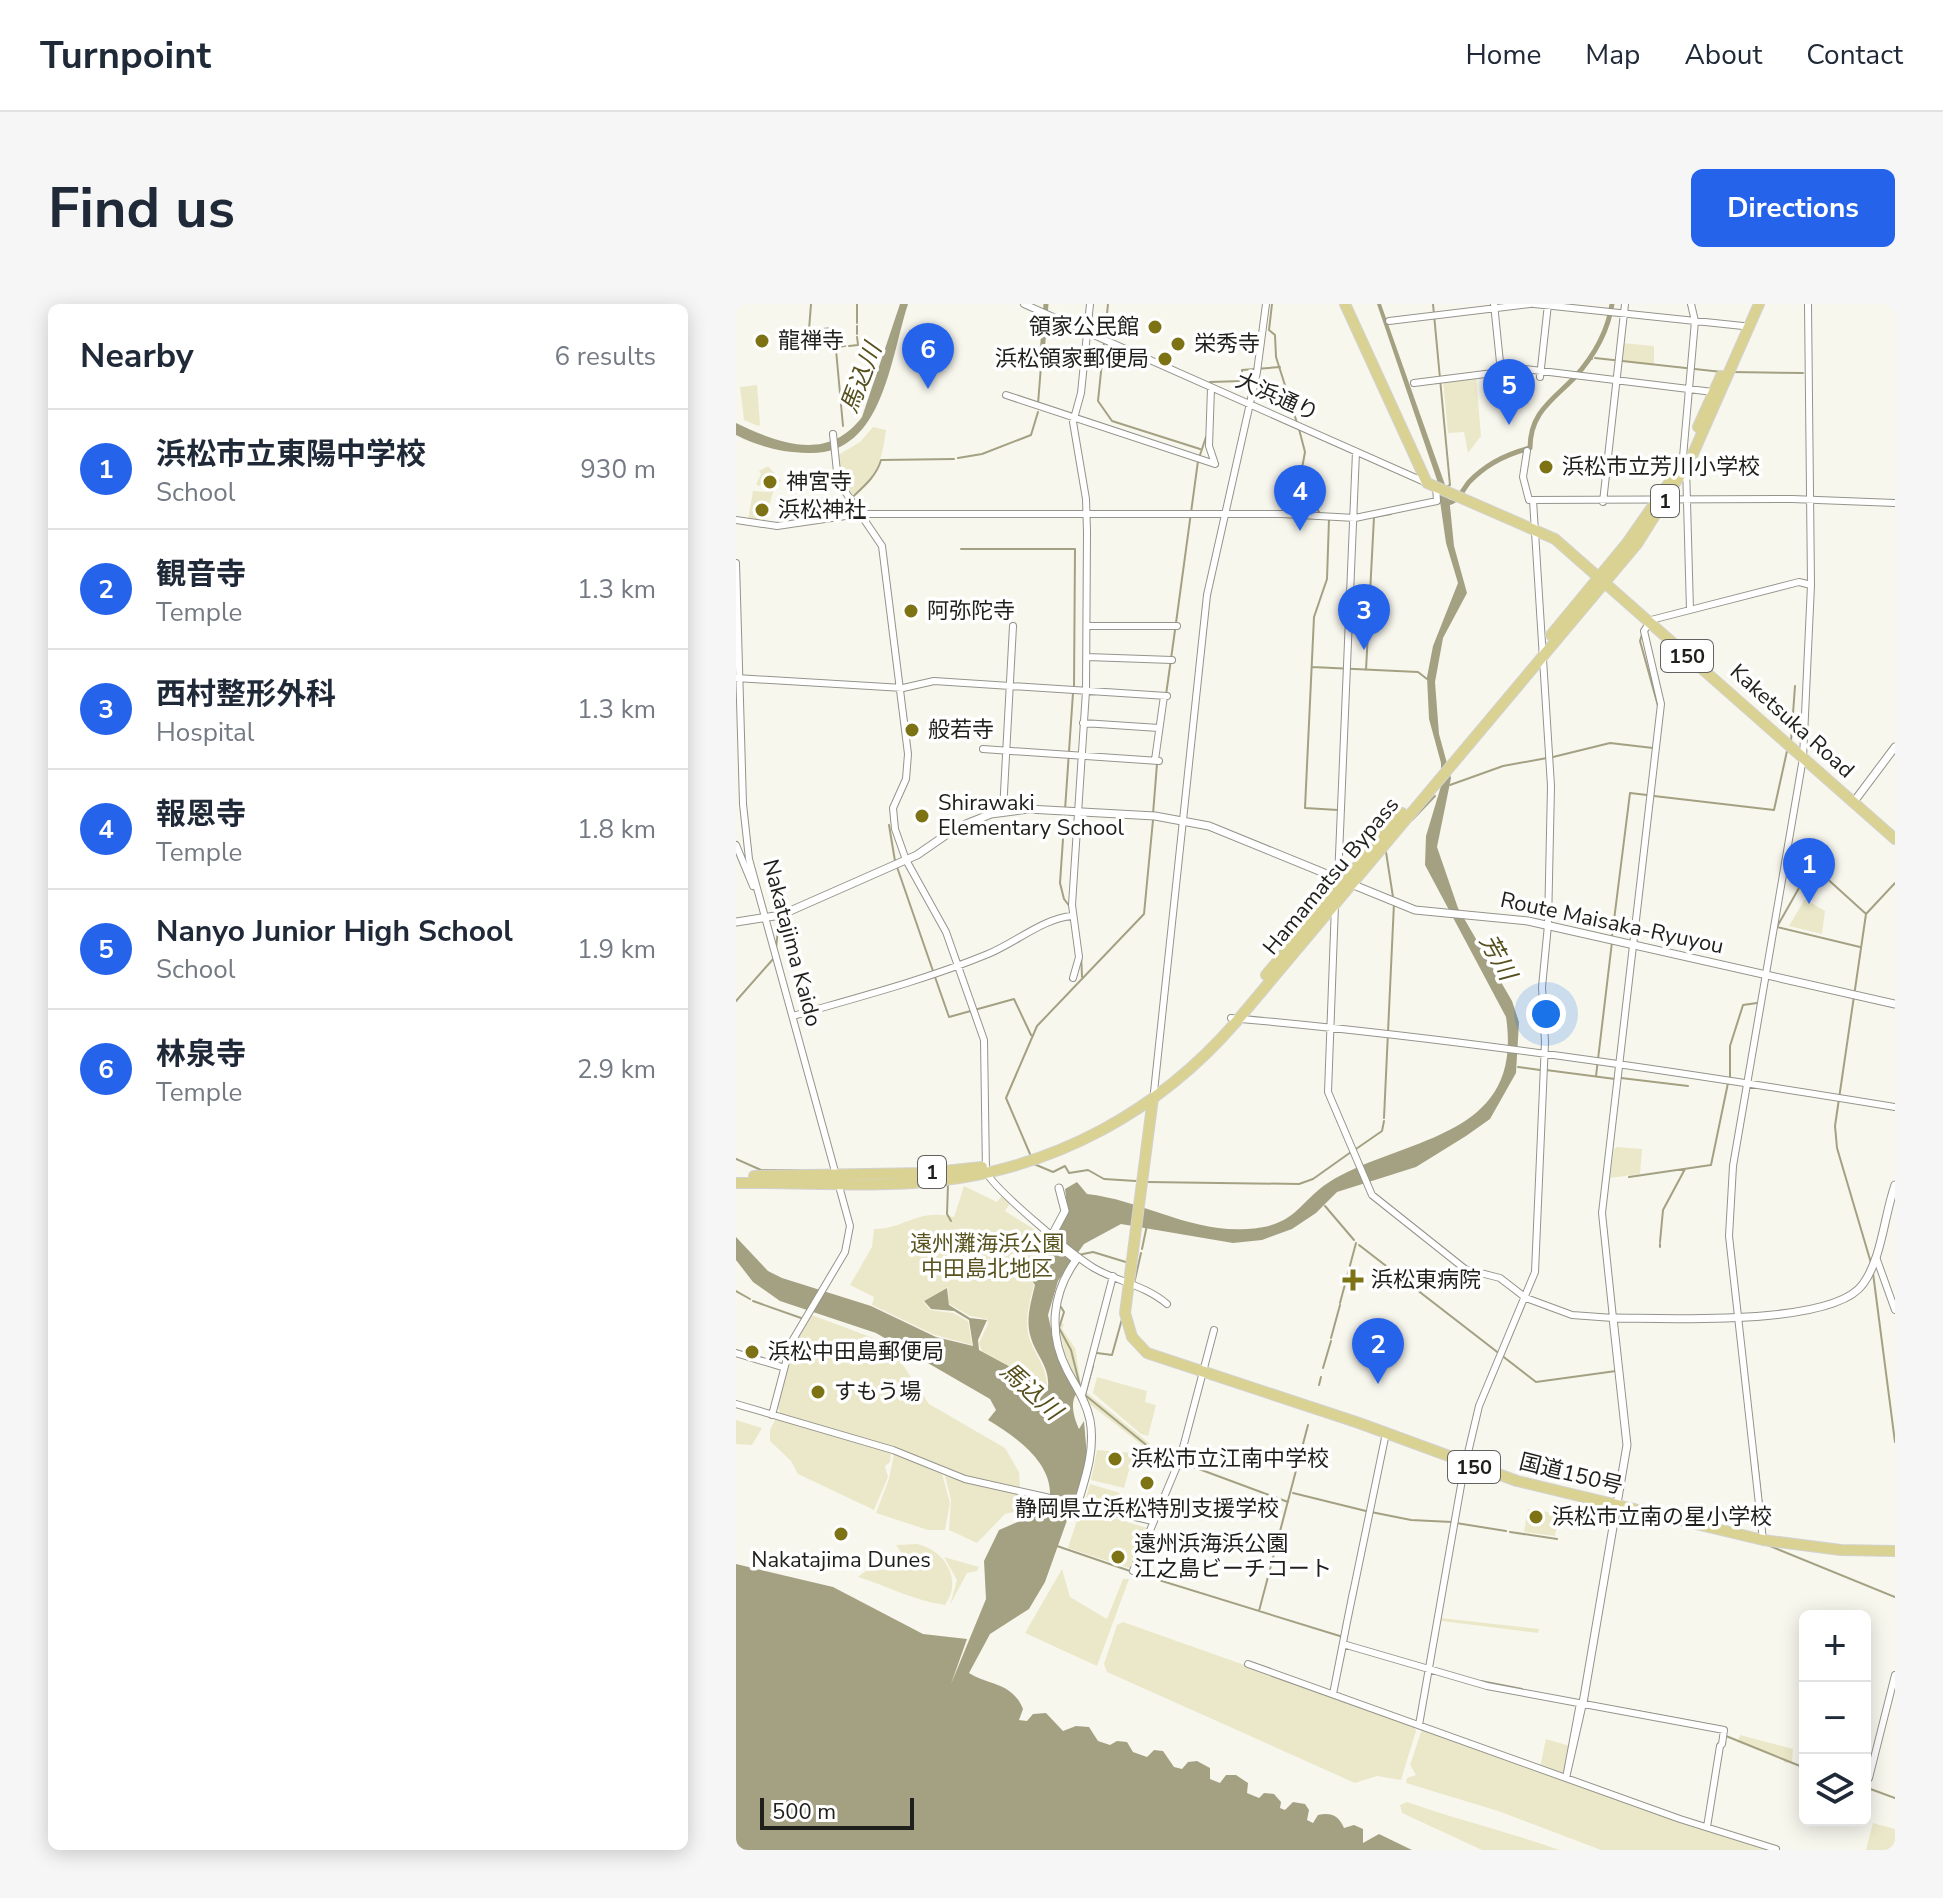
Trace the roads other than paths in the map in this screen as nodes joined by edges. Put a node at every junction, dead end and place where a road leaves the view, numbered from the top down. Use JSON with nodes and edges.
{"nodes":[{"id":1,"x":1024,"y":304,"type":"edge"},
{"id":2,"x":1090,"y":304,"type":"edge"},
{"id":3,"x":1268,"y":304,"type":"edge"},
{"id":4,"x":1345,"y":304,"type":"edge"},
{"id":5,"x":1532,"y":304,"type":"edge"},
{"id":6,"x":1625,"y":304,"type":"edge"},
{"id":7,"x":1691,"y":304,"type":"edge"},
{"id":8,"x":1752,"y":304,"type":"edge"},
{"id":9,"x":1759,"y":304,"type":"edge"},
{"id":10,"x":1808,"y":304,"type":"edge"},
{"id":11,"x":1548,"y":305,"type":"edge"},
{"id":12,"x":1494,"y":306,"type":"edge"},
{"id":13,"x":1624,"y":313,"type":"junction"},
{"id":14,"x":1389,"y":321,"type":"dead end"},
{"id":15,"x":1695,"y":321,"type":"junction"},
{"id":16,"x":1743,"y":326,"type":"junction"},
{"id":17,"x":1086,"y":332,"type":"junction"},
{"id":18,"x":1501,"y":372,"type":"junction"},
{"id":19,"x":1541,"y":374,"type":"junction"},
{"id":20,"x":1617,"y":382,"type":"junction"},
{"id":21,"x":1414,"y":383,"type":"dead end"},
{"id":22,"x":1211,"y":388,"type":"junction"},
{"id":23,"x":1688,"y":389,"type":"junction"},
{"id":24,"x":1713,"y":392,"type":"junction"},
{"id":25,"x":1006,"y":395,"type":"dead end"},
{"id":26,"x":1250,"y":405,"type":"junction"},
{"id":27,"x":1074,"y":418,"type":"junction"},
{"id":28,"x":834,"y":435,"type":"dead end"},
{"id":29,"x":1527,"y":451,"type":"dead end"},
{"id":30,"x":1356,"y":452,"type":"junction"},
{"id":31,"x":1685,"y":462,"type":"junction"},
{"id":32,"x":1434,"y":486,"type":"junction"},
{"id":33,"x":1809,"y":499,"type":"junction"},
{"id":34,"x":1533,"y":500,"type":"junction"},
{"id":35,"x":1688,"y":500,"type":"junction"},
{"id":36,"x":1661,"y":501,"type":"junction"},
{"id":37,"x":1603,"y":502,"type":"junction"},
{"id":38,"x":1895,"y":503,"type":"edge"},
{"id":39,"x":859,"y":514,"type":"junction"},
{"id":40,"x":1087,"y":514,"type":"junction"},
{"id":41,"x":1228,"y":514,"type":"junction"},
{"id":42,"x":1355,"y":518,"type":"junction"},
{"id":43,"x":736,"y":520,"type":"edge"},
{"id":44,"x":1534,"y":527,"type":"junction"},
{"id":45,"x":736,"y":563,"type":"edge"},
{"id":46,"x":1602,"y":580,"type":"junction"},
{"id":47,"x":1811,"y":585,"type":"junction"},
{"id":48,"x":1690,"y":610,"type":"junction"},
{"id":49,"x":1649,"y":622,"type":"junction"},
{"id":50,"x":1013,"y":626,"type":"dead end"},
{"id":51,"x":1087,"y":626,"type":"junction"},
{"id":52,"x":1177,"y":626,"type":"dead end"},
{"id":53,"x":736,"y":642,"type":"edge"},
{"id":54,"x":1543,"y":651,"type":"junction"},
{"id":55,"x":1087,"y":657,"type":"junction"},
{"id":56,"x":1172,"y":660,"type":"dead end"},
{"id":57,"x":738,"y":678,"type":"edge"},
{"id":58,"x":1012,"y":686,"type":"junction"},
{"id":59,"x":898,"y":688,"type":"junction"},
{"id":60,"x":1086,"y":691,"type":"junction"},
{"id":61,"x":1083,"y":723,"type":"junction"},
{"id":62,"x":1159,"y":728,"type":"junction"},
{"id":63,"x":1895,"y":747,"type":"edge"},
{"id":64,"x":983,"y":749,"type":"dead end"},
{"id":65,"x":1007,"y":750,"type":"junction"},
{"id":66,"x":1081,"y":755,"type":"junction"},
{"id":67,"x":1803,"y":758,"type":"junction"},
{"id":68,"x":1433,"y":783,"type":"junction"},
{"id":69,"x":1853,"y":803,"type":"junction"},
{"id":70,"x":1003,"y":811,"type":"junction"},
{"id":71,"x":1078,"y":812,"type":"junction"},
{"id":72,"x":1182,"y":819,"type":"junction"},
{"id":73,"x":1895,"y":839,"type":"edge"},
{"id":74,"x":736,"y":845,"type":"edge"},
{"id":75,"x":746,"y":860,"type":"junction"},
{"id":76,"x":906,"y":860,"type":"junction"},
{"id":77,"x":1344,"y":881,"type":"junction"},
{"id":78,"x":1335,"y":905,"type":"junction"},
{"id":79,"x":1072,"y":916,"type":"junction"},
{"id":80,"x":764,"y":920,"type":"junction"},
{"id":81,"x":736,"y":922,"type":"edge"},
{"id":82,"x":1548,"y":925,"type":"junction"},
{"id":83,"x":1633,"y":944,"type":"junction"},
{"id":84,"x":957,"y":965,"type":"junction"},
{"id":85,"x":1766,"y":974,"type":"junction"},
{"id":86,"x":1073,"y":978,"type":"dead end"},
{"id":87,"x":1895,"y":1004,"type":"edge"},
{"id":88,"x":793,"y":1016,"type":"junction"},
{"id":89,"x":1235,"y":1018,"type":"junction"},
{"id":90,"x":1331,"y":1027,"type":"junction"},
{"id":91,"x":1544,"y":1056,"type":"junction"},
{"id":92,"x":1620,"y":1065,"type":"junction"},
{"id":93,"x":1748,"y":1082,"type":"junction"},
{"id":94,"x":1155,"y":1095,"type":"junction"},
{"id":95,"x":1895,"y":1107,"type":"edge"},
{"id":96,"x":986,"y":1169,"type":"junction"},
{"id":97,"x":736,"y":1176,"type":"edge"},
{"id":98,"x":837,"y":1177,"type":"junction"},
{"id":99,"x":736,"y":1183,"type":"edge"},
{"id":100,"x":1895,"y":1185,"type":"edge"},
{"id":101,"x":1059,"y":1188,"type":"dead end"},
{"id":102,"x":1053,"y":1236,"type":"junction"},
{"id":103,"x":1078,"y":1258,"type":"junction"},
{"id":104,"x":1874,"y":1259,"type":"junction"},
{"id":105,"x":1113,"y":1276,"type":"junction"},
{"id":106,"x":1129,"y":1282,"type":"junction"},
{"id":107,"x":1526,"y":1298,"type":"junction"},
{"id":108,"x":1167,"y":1304,"type":"dead end"},
{"id":109,"x":1895,"y":1310,"type":"edge"},
{"id":110,"x":1613,"y":1318,"type":"junction"},
{"id":111,"x":1738,"y":1318,"type":"junction"},
{"id":112,"x":1214,"y":1330,"type":"dead end"},
{"id":113,"x":736,"y":1353,"type":"edge"},
{"id":114,"x":782,"y":1367,"type":"junction"},
{"id":115,"x":1203,"y":1373,"type":"junction"},
{"id":116,"x":1082,"y":1395,"type":"junction"},
{"id":117,"x":736,"y":1404,"type":"edge"},
{"id":118,"x":772,"y":1415,"type":"junction"},
{"id":119,"x":1386,"y":1433,"type":"junction"},
{"id":120,"x":1465,"y":1464,"type":"junction"},
{"id":121,"x":1081,"y":1501,"type":"junction"},
{"id":122,"x":1617,"y":1506,"type":"junction"},
{"id":123,"x":1153,"y":1521,"type":"junction"},
{"id":124,"x":1763,"y":1540,"type":"junction"},
{"id":125,"x":1895,"y":1551,"type":"edge"},
{"id":126,"x":1133,"y":1571,"type":"dead end"},
{"id":127,"x":1343,"y":1644,"type":"junction"},
{"id":128,"x":1248,"y":1664,"type":"dead end"},
{"id":129,"x":1429,"y":1670,"type":"junction"},
{"id":130,"x":1895,"y":1675,"type":"edge"},
{"id":131,"x":1333,"y":1694,"type":"junction"},
{"id":132,"x":1581,"y":1703,"type":"junction"},
{"id":133,"x":1419,"y":1725,"type":"junction"},
{"id":134,"x":1871,"y":1770,"type":"edge"},
{"id":135,"x":1566,"y":1778,"type":"junction"},
{"id":136,"x":1707,"y":1827,"type":"junction"},
{"id":137,"x":1776,"y":1849,"type":"edge"}],
"edges":[{"from":1,"to":17,"type":"street","name":"大浜通り"},
{"from":2,"to":17,"type":"street"},
{"from":3,"to":26,"type":"street"},
{"from":4,"to":32,"type":"highway"},
{"from":5,"to":11,"type":"street"},
{"from":5,"to":12,"type":"street"},
{"from":6,"to":13,"type":"street"},
{"from":7,"to":15,"type":"street"},
{"from":8,"to":16,"type":"highway","name":"Hamamatsu Bypass","number":"1"},
{"from":9,"to":31,"type":"highway","name":"Hamamatsu Bypass","number":"1"},
{"from":10,"to":33,"type":"street"},
{"from":11,"to":13,"type":"street"},
{"from":11,"to":19,"type":"street"},
{"from":12,"to":14,"type":"street"},
{"from":12,"to":18,"type":"street"},
{"from":13,"to":15,"type":"street"},
{"from":13,"to":20,"type":"street"},
{"from":15,"to":16,"type":"street"},
{"from":15,"to":23,"type":"street"},
{"from":16,"to":24,"type":"highway","name":"Hamamatsu Bypass","number":"1"},
{"from":17,"to":22,"type":"street","name":"大浜通り"},
{"from":17,"to":27,"type":"street"},
{"from":18,"to":19,"type":"street"},
{"from":18,"to":21,"type":"street"},
{"from":19,"to":20,"type":"street"},
{"from":20,"to":23,"type":"street"},
{"from":20,"to":37,"type":"street"},
{"from":22,"to":26,"type":"street","name":"大浜通り"},
{"from":22,"to":27,"type":"street"},
{"from":23,"to":24,"type":"street"},
{"from":23,"to":31,"type":"street"},
{"from":24,"to":31,"type":"highway","name":"Hamamatsu Bypass","number":"1"},
{"from":25,"to":27,"type":"street"},
{"from":26,"to":30,"type":"street","name":"大浜通り"},
{"from":26,"to":41,"type":"street"},
{"from":27,"to":40,"type":"street"},
{"from":28,"to":39,"type":"street"},
{"from":29,"to":34,"type":"street"},
{"from":30,"to":32,"type":"street","name":"大浜通り"},
{"from":30,"to":42,"type":"street"},
{"from":31,"to":35,"type":"street"},
{"from":31,"to":36,"type":"highway","name":"Hamamatsu Bypass","number":"1"},
{"from":32,"to":42,"type":"street"},
{"from":32,"to":44,"type":"highway","name":"Kaketsuka Road","number":"150"},
{"from":33,"to":35,"type":"street"},
{"from":33,"to":38,"type":"street"},
{"from":33,"to":47,"type":"street"},
{"from":34,"to":37,"type":"street"},
{"from":34,"to":44,"type":"street"},
{"from":35,"to":36,"type":"street"},
{"from":35,"to":48,"type":"street"},
{"from":36,"to":37,"type":"street"},
{"from":36,"to":46,"type":"highway","name":"Hamamatsu Bypass","number":"1"},
{"from":39,"to":40,"type":"street"},
{"from":39,"to":43,"type":"street"},
{"from":39,"to":59,"type":"street"},
{"from":40,"to":41,"type":"street"},
{"from":40,"to":51,"type":"street"},
{"from":41,"to":42,"type":"street"},
{"from":41,"to":72,"type":"street"},
{"from":42,"to":77,"type":"street"},
{"from":44,"to":46,"type":"highway","name":"Kaketsuka Road","number":"150"},
{"from":44,"to":54,"type":"street"},
{"from":45,"to":57,"type":"street","name":"Nakatajima Kaido"},
{"from":46,"to":49,"type":"highway","name":"Kaketsuka Road","number":"150"},
{"from":46,"to":54,"type":"highway","name":"Hamamatsu Bypass","number":"1"},
{"from":47,"to":48,"type":"street"},
{"from":47,"to":67,"type":"street"},
{"from":48,"to":49,"type":"street"},
{"from":49,"to":67,"type":"highway","name":"Kaketsuka Road","number":"150"},
{"from":49,"to":83,"type":"street"},
{"from":50,"to":58,"type":"street"},
{"from":51,"to":52,"type":"street"},
{"from":51,"to":55,"type":"street"},
{"from":53,"to":57,"type":"street"},
{"from":54,"to":68,"type":"highway","name":"Hamamatsu Bypass","number":"1"},
{"from":54,"to":82,"type":"street"},
{"from":55,"to":56,"type":"street"},
{"from":55,"to":60,"type":"street"},
{"from":57,"to":59,"type":"street"},
{"from":57,"to":75,"type":"street","name":"Nakatajima Kaido"},
{"from":58,"to":59,"type":"street"},
{"from":58,"to":60,"type":"street"},
{"from":58,"to":65,"type":"street"},
{"from":59,"to":76,"type":"street"},
{"from":60,"to":61,"type":"street"},
{"from":60,"to":62,"type":"street"},
{"from":61,"to":62,"type":"street"},
{"from":61,"to":66,"type":"street"},
{"from":62,"to":66,"type":"street"},
{"from":63,"to":69,"type":"main road"},
{"from":64,"to":65,"type":"street"},
{"from":65,"to":66,"type":"street"},
{"from":65,"to":70,"type":"street"},
{"from":66,"to":71,"type":"street"},
{"from":67,"to":69,"type":"highway","name":"Kaketsuka Road","number":"150"},
{"from":67,"to":85,"type":"street"},
{"from":68,"to":77,"type":"highway","name":"Hamamatsu Bypass","number":"1"},
{"from":68,"to":77,"type":"highway","name":"Hamamatsu Bypass","number":"1"},
{"from":69,"to":73,"type":"highway","name":"Kaketsuka Road","number":"150"},
{"from":70,"to":71,"type":"main road","name":"Route Maisaka-Ryuyou"},
{"from":70,"to":76,"type":"main road","name":"Route Maisaka-Ryuyou"},
{"from":71,"to":72,"type":"main road","name":"Route Maisaka-Ryuyou"},
{"from":71,"to":79,"type":"street"},
{"from":72,"to":77,"type":"main road","name":"Route Maisaka-Ryuyou"},
{"from":72,"to":94,"type":"street"},
{"from":74,"to":75,"type":"street"},
{"from":75,"to":80,"type":"street","name":"Nakatajima Kaido"},
{"from":75,"to":80,"type":"street"},
{"from":76,"to":80,"type":"main road","name":"Route Maisaka-Ryuyou"},
{"from":76,"to":84,"type":"street"},
{"from":77,"to":78,"type":"highway","name":"Hamamatsu Bypass","number":"1"},
{"from":77,"to":82,"type":"main road","name":"Route Maisaka-Ryuyou"},
{"from":77,"to":89,"type":"highway","name":"Hamamatsu Bypass","number":"1"},
{"from":78,"to":89,"type":"highway","name":"Hamamatsu Bypass","number":"1"},
{"from":78,"to":90,"type":"street"},
{"from":79,"to":84,"type":"street"},
{"from":79,"to":86,"type":"street"},
{"from":80,"to":81,"type":"main road","name":"Route Maisaka-Ryuyou"},
{"from":80,"to":88,"type":"street","name":"Nakatajima Kaido"},
{"from":80,"to":98,"type":"street"},
{"from":82,"to":83,"type":"main road","name":"Route Maisaka-Ryuyou"},
{"from":82,"to":91,"type":"street"},
{"from":83,"to":85,"type":"main road","name":"Route Maisaka-Ryuyou"},
{"from":83,"to":92,"type":"street"},
{"from":84,"to":88,"type":"street"},
{"from":84,"to":96,"type":"street"},
{"from":85,"to":87,"type":"main road","name":"Route Maisaka-Ryuyou"},
{"from":85,"to":93,"type":"street"},
{"from":88,"to":98,"type":"street","name":"Nakatajima Kaido"},
{"from":89,"to":90,"type":"street"},
{"from":89,"to":94,"type":"highway","name":"Hamamatsu Bypass","number":"1"},
{"from":90,"to":91,"type":"street"},
{"from":90,"to":107,"type":"street"},
{"from":91,"to":92,"type":"street"},
{"from":91,"to":107,"type":"street"},
{"from":92,"to":93,"type":"street"},
{"from":92,"to":110,"type":"street"},
{"from":93,"to":95,"type":"street"},
{"from":93,"to":111,"type":"street"},
{"from":94,"to":96,"type":"highway","name":"Hamamatsu Bypass","number":"1"},
{"from":94,"to":106,"type":"highway","name":"国道150号","number":"150"},
{"from":96,"to":98,"type":"highway","name":"Hamamatsu Bypass","number":"1"},
{"from":96,"to":98,"type":"highway","name":"Hamamatsu Bypass","number":"1"},
{"from":96,"to":102,"type":"street"},
{"from":97,"to":98,"type":"highway","name":"Hamamatsu Bypass","number":"1"},
{"from":98,"to":99,"type":"highway","name":"Hamamatsu Bypass","number":"1"},
{"from":98,"to":114,"type":"street","name":"Nakatajima Kaido"},
{"from":100,"to":104,"type":"main road"},
{"from":101,"to":102,"type":"main road"},
{"from":102,"to":103,"type":"main road"},
{"from":103,"to":105,"type":"street"},
{"from":103,"to":116,"type":"main road"},
{"from":104,"to":109,"type":"street"},
{"from":104,"to":111,"type":"main road"},
{"from":105,"to":106,"type":"street"},
{"from":105,"to":116,"type":"street"},
{"from":106,"to":108,"type":"street"},
{"from":106,"to":115,"type":"highway","name":"国道150号","number":"150"},
{"from":107,"to":110,"type":"street"},
{"from":107,"to":120,"type":"street"},
{"from":110,"to":111,"type":"main road"},
{"from":110,"to":122,"type":"main road"},
{"from":111,"to":124,"type":"street"},
{"from":112,"to":115,"type":"street"},
{"from":113,"to":114,"type":"street"},
{"from":114,"to":118,"type":"street","name":"Nakatajima Kaido"},
{"from":115,"to":119,"type":"highway","name":"国道150号","number":"150"},
{"from":115,"to":123,"type":"street"},
{"from":116,"to":121,"type":"main road"},
{"from":117,"to":118,"type":"street"},
{"from":118,"to":121,"type":"street"},
{"from":119,"to":120,"type":"highway","name":"国道150号","number":"150"},
{"from":119,"to":127,"type":"street"},
{"from":120,"to":122,"type":"highway","name":"国道150号","number":"150"},
{"from":120,"to":129,"type":"street"},
{"from":121,"to":123,"type":"street"},
{"from":122,"to":124,"type":"highway","name":"国道150号","number":"150"},
{"from":122,"to":132,"type":"main road"},
{"from":123,"to":126,"type":"street"},
{"from":124,"to":125,"type":"highway","name":"国道150号","number":"150"},
{"from":127,"to":129,"type":"street"},
{"from":127,"to":131,"type":"street"},
{"from":128,"to":131,"type":"street"},
{"from":129,"to":132,"type":"street"},
{"from":129,"to":133,"type":"street"},
{"from":130,"to":134,"type":"street"},
{"from":131,"to":133,"type":"street"},
{"from":132,"to":135,"type":"street"},
{"from":132,"to":135,"type":"street"},
{"from":132,"to":136,"type":"street"},
{"from":133,"to":135,"type":"street"},
{"from":135,"to":136,"type":"street"},
{"from":136,"to":137,"type":"street"}]}
